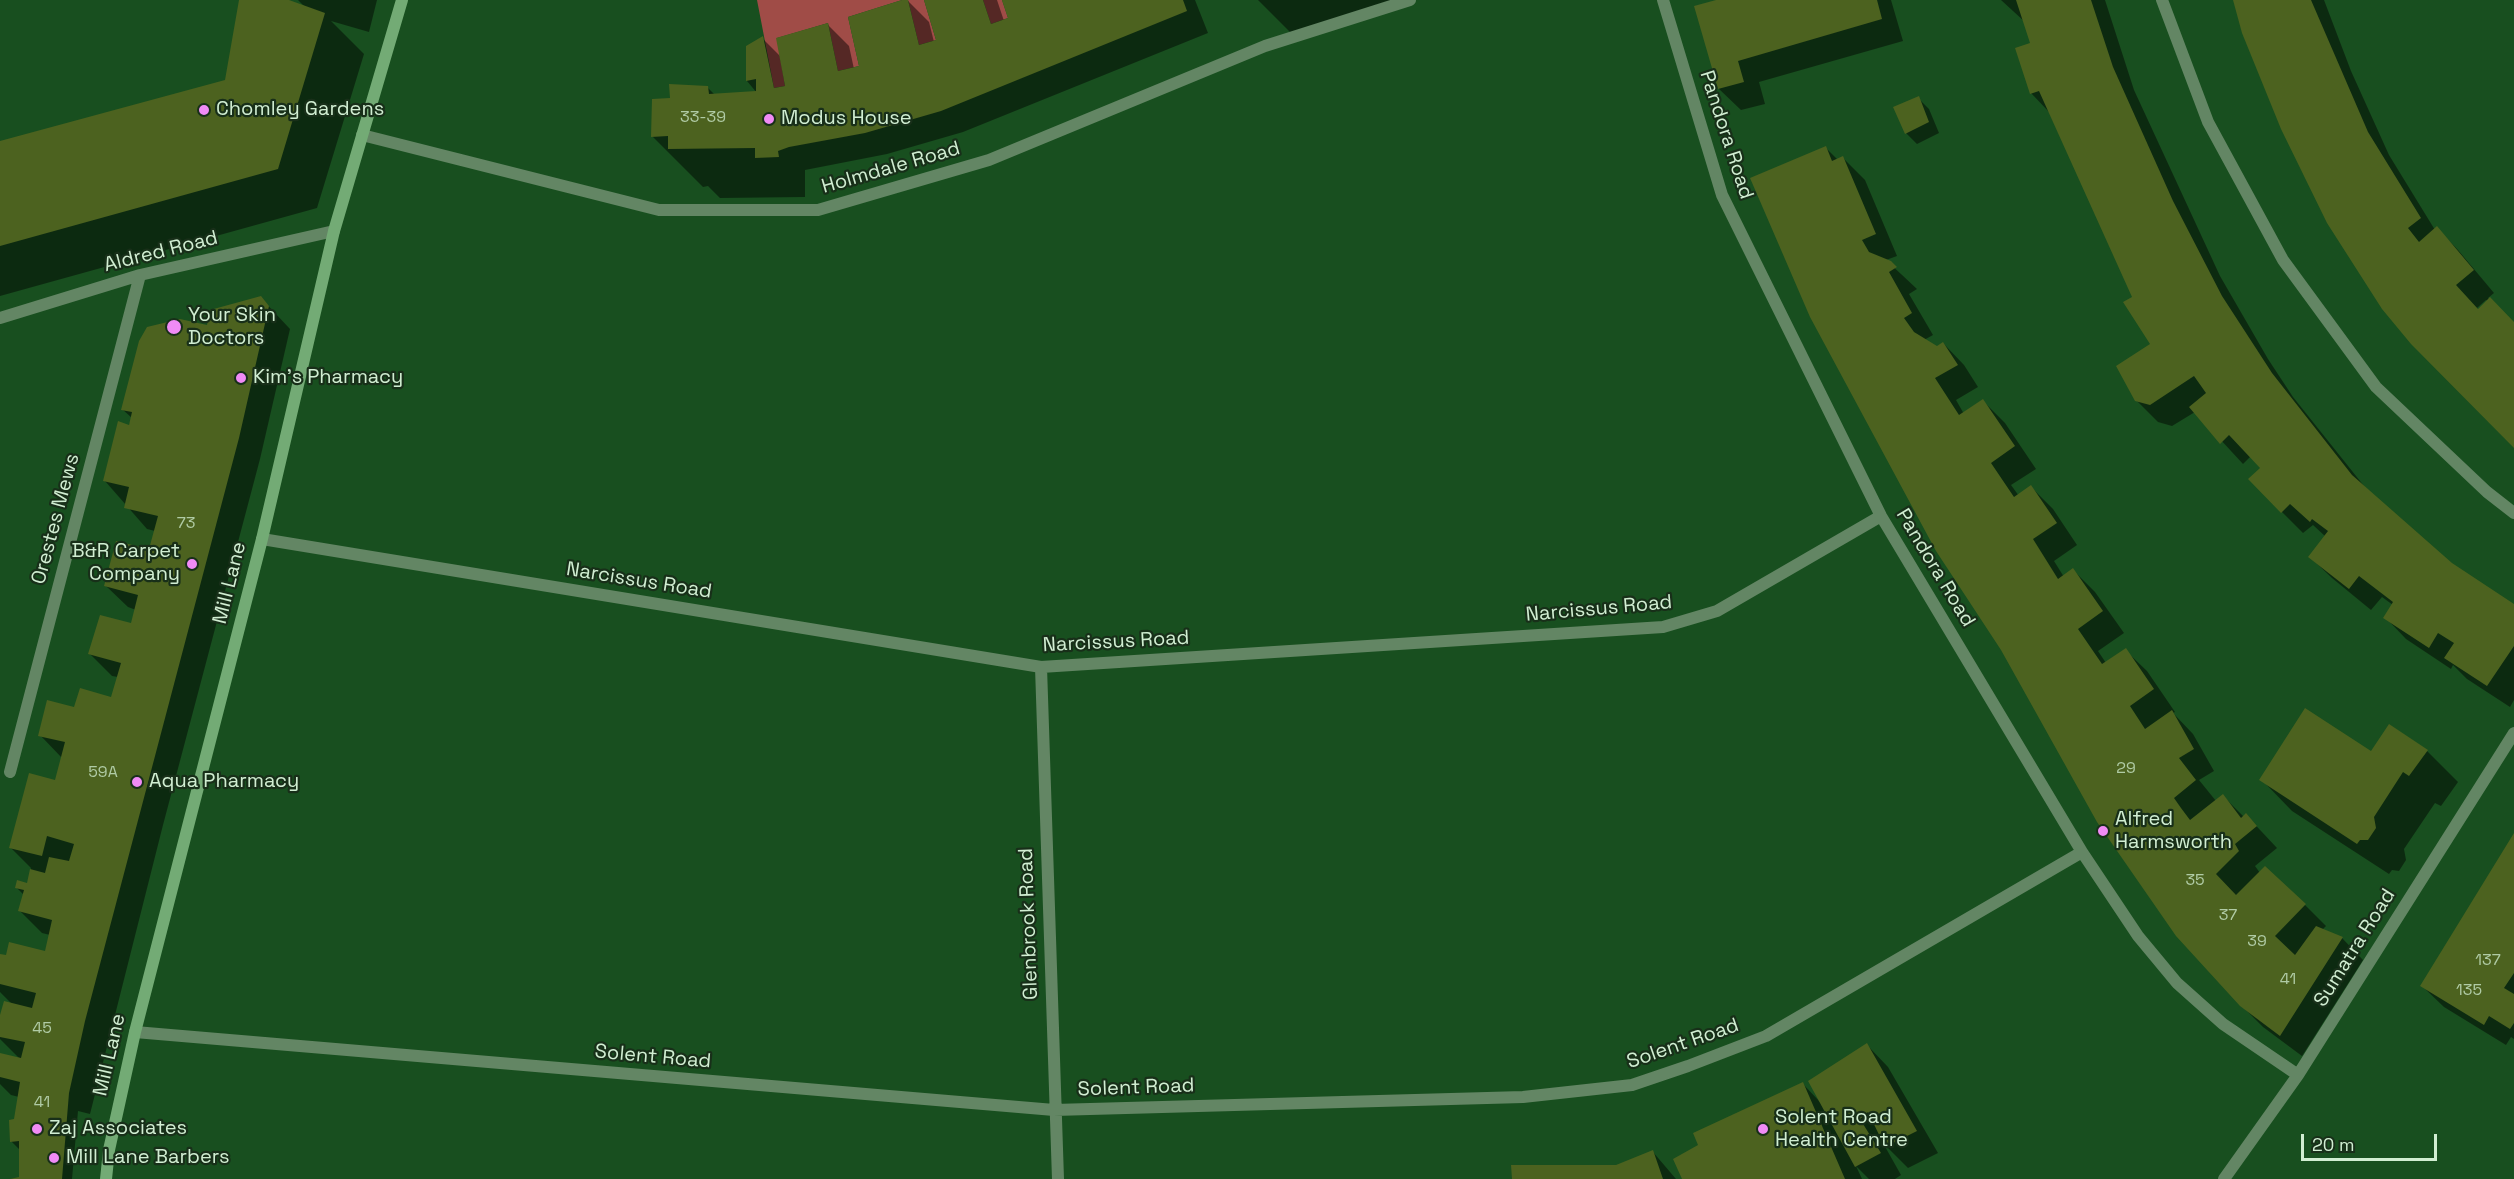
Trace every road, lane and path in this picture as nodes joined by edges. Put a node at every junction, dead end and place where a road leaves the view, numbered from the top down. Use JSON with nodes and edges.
{"nodes":[{"id":1,"x":402,"y":0,"type":"edge"},
{"id":2,"x":1410,"y":0,"type":"edge"},
{"id":3,"x":1663,"y":0,"type":"edge"},
{"id":4,"x":2162,"y":0,"type":"edge"},
{"id":5,"x":362,"y":135,"type":"junction"},
{"id":6,"x":334,"y":231,"type":"junction"},
{"id":7,"x":140,"y":275,"type":"junction"},
{"id":8,"x":0,"y":318,"type":"edge"},
{"id":9,"x":2514,"y":513,"type":"edge"},
{"id":10,"x":1881,"y":516,"type":"junction"},
{"id":11,"x":262,"y":539,"type":"junction"},
{"id":12,"x":1041,"y":667,"type":"junction"},
{"id":13,"x":2514,"y":733,"type":"edge"},
{"id":14,"x":10,"y":772,"type":"dead end"},
{"id":15,"x":2082,"y":852,"type":"junction"},
{"id":16,"x":135,"y":1032,"type":"junction"},
{"id":17,"x":2298,"y":1075,"type":"junction"},
{"id":18,"x":1054,"y":1110,"type":"junction"},
{"id":19,"x":106,"y":1179,"type":"edge"},
{"id":20,"x":1058,"y":1179,"type":"edge"},
{"id":21,"x":2224,"y":1179,"type":"edge"}],
"edges":[{"from":1,"to":5,"type":"street","name":"Mill Lane"},
{"from":2,"to":5,"type":"street","name":"Holmdale Road"},
{"from":3,"to":10,"type":"street","name":"Pandora Road"},
{"from":4,"to":9,"type":"street"},
{"from":5,"to":6,"type":"street","name":"Mill Lane"},
{"from":6,"to":7,"type":"street","name":"Aldred Road"},
{"from":6,"to":11,"type":"street","name":"Mill Lane"},
{"from":7,"to":8,"type":"street","name":"Aldred Road"},
{"from":7,"to":14,"type":"street","name":"Orestes Mews"},
{"from":10,"to":12,"type":"street","name":"Narcissus Road"},
{"from":10,"to":15,"type":"street","name":"Pandora Road"},
{"from":11,"to":12,"type":"street","name":"Narcissus Road"},
{"from":11,"to":16,"type":"street","name":"Mill Lane"},
{"from":12,"to":18,"type":"street","name":"Glenbrook Road"},
{"from":13,"to":17,"type":"street","name":"Sumatra Road"},
{"from":15,"to":17,"type":"street","name":"Pandora Road"},
{"from":15,"to":18,"type":"street","name":"Solent Road"},
{"from":16,"to":18,"type":"street","name":"Solent Road"},
{"from":16,"to":19,"type":"street","name":"Mill Lane"},
{"from":17,"to":21,"type":"street","name":"Sumatra Road"},
{"from":18,"to":20,"type":"street","name":"Glenbrook Road"}]}
